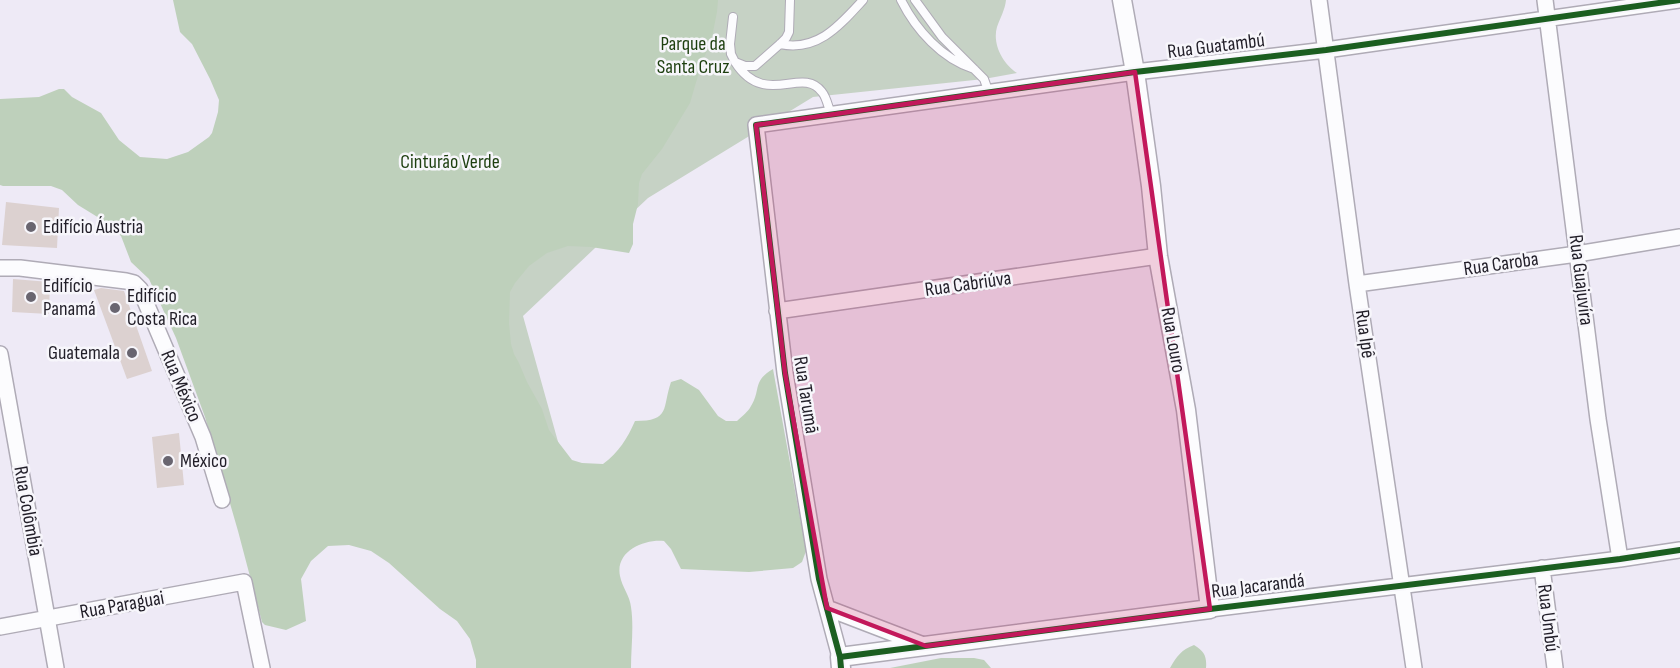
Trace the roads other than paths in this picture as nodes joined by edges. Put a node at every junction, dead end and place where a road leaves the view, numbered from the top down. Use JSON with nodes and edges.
{"nodes":[{"id":1,"x":790,"y":0,"type":"edge"},
{"id":2,"x":863,"y":0,"type":"edge"},
{"id":3,"x":901,"y":0,"type":"edge"},
{"id":4,"x":915,"y":0,"type":"edge"},
{"id":5,"x":1122,"y":0,"type":"edge"},
{"id":6,"x":1319,"y":0,"type":"edge"},
{"id":7,"x":1545,"y":0,"type":"edge"},
{"id":8,"x":1680,"y":0,"type":"edge"},
{"id":9,"x":733,"y":17,"type":"dead end"},
{"id":10,"x":1548,"y":19,"type":"junction"},
{"id":11,"x":780,"y":44,"type":"junction"},
{"id":12,"x":1326,"y":50,"type":"junction"},
{"id":13,"x":735,"y":62,"type":"junction"},
{"id":14,"x":975,"y":69,"type":"junction"},
{"id":15,"x":1135,"y":72,"type":"junction"},
{"id":16,"x":989,"y":93,"type":"junction"},
{"id":17,"x":831,"y":114,"type":"junction"},
{"id":18,"x":756,"y":125,"type":"joint"},
{"id":19,"x":1680,"y":237,"type":"edge"},
{"id":20,"x":1577,"y":254,"type":"junction"},
{"id":21,"x":1158,"y":256,"type":"junction"},
{"id":22,"x":0,"y":268,"type":"edge"},
{"id":23,"x":1357,"y":284,"type":"junction"},
{"id":24,"x":777,"y":311,"type":"junction"},
{"id":25,"x":0,"y":354,"type":"edge"},
{"id":26,"x":222,"y":500,"type":"dead end"},
{"id":27,"x":1680,"y":550,"type":"edge"},
{"id":28,"x":1620,"y":559,"type":"junction"},
{"id":29,"x":1542,"y":568,"type":"junction"},
{"id":30,"x":1402,"y":585,"type":"junction"},
{"id":31,"x":827,"y":608,"type":"junction"},
{"id":32,"x":1210,"y":609,"type":"junction"},
{"id":33,"x":47,"y":619,"type":"junction"},
{"id":34,"x":0,"y":627,"type":"edge"},
{"id":35,"x":926,"y":646,"type":"junction"},
{"id":36,"x":840,"y":662,"type":"edge"},
{"id":37,"x":56,"y":668,"type":"edge"},
{"id":38,"x":262,"y":668,"type":"edge"},
{"id":39,"x":1414,"y":668,"type":"edge"},
{"id":40,"x":1555,"y":668,"type":"edge"}],
"edges":[{"from":1,"to":11,"type":"lane"},
{"from":2,"to":11,"type":"lane"},
{"from":3,"to":14,"type":"lane"},
{"from":4,"to":14,"type":"lane"},
{"from":5,"to":15,"type":"street","name":"Rua Louro"},
{"from":6,"to":12,"type":"street","name":"Rua Ipê"},
{"from":7,"to":10,"type":"street","name":"Rua Guajuvíra"},
{"from":8,"to":10,"type":"street","name":"Rua Guatambú"},
{"from":9,"to":13,"type":"lane"},
{"from":10,"to":12,"type":"street","name":"Rua Guatambú"},
{"from":10,"to":20,"type":"street","name":"Rua Guajuvíra"},
{"from":11,"to":13,"type":"lane"},
{"from":12,"to":15,"type":"street","name":"Rua Guatambú"},
{"from":12,"to":23,"type":"street","name":"Rua Ipê"},
{"from":13,"to":17,"type":"lane"},
{"from":14,"to":16,"type":"lane"},
{"from":15,"to":16,"type":"street","name":"Rua Guatambú"},
{"from":15,"to":21,"type":"street","name":"Rua Louro"},
{"from":16,"to":17,"type":"street","name":"Rua Guatambú"},
{"from":17,"to":18,"type":"street","name":"Rua Guatambú"},
{"from":18,"to":24,"type":"street","name":"Rua Tarumã"},
{"from":19,"to":20,"type":"street","name":"Rua Caroba"},
{"from":20,"to":23,"type":"street","name":"Rua Caroba"},
{"from":20,"to":28,"type":"street","name":"Rua Guajuvíra"},
{"from":21,"to":24,"type":"street","name":"Rua Cabriúva"},
{"from":21,"to":32,"type":"street","name":"Rua Louro"},
{"from":22,"to":26,"type":"street","name":"Rua México"},
{"from":23,"to":30,"type":"street","name":"Rua Ipê"},
{"from":24,"to":31,"type":"street","name":"Rua Tarumã"},
{"from":25,"to":33,"type":"street","name":"Rua Colômbia"},
{"from":27,"to":28,"type":"street","name":"Rua Jacarandá"},
{"from":28,"to":29,"type":"street","name":"Rua Jacarandá"},
{"from":29,"to":30,"type":"street","name":"Rua Jacarandá"},
{"from":29,"to":40,"type":"street","name":"Rua Umbú"},
{"from":30,"to":32,"type":"street","name":"Rua Jacarandá"},
{"from":30,"to":39,"type":"street","name":"Rua Ipê"},
{"from":31,"to":35,"type":"street"},
{"from":31,"to":36,"type":"street","name":"Rua Tarumã"},
{"from":32,"to":35,"type":"street","name":"Rua Jacarandá"},
{"from":33,"to":34,"type":"street","name":"Rua Paraguai"},
{"from":33,"to":37,"type":"street","name":"Rua Colômbia"},
{"from":33,"to":38,"type":"street","name":"Rua Paraguai"},
{"from":35,"to":36,"type":"street","name":"Rua Jacarandá"}]}
